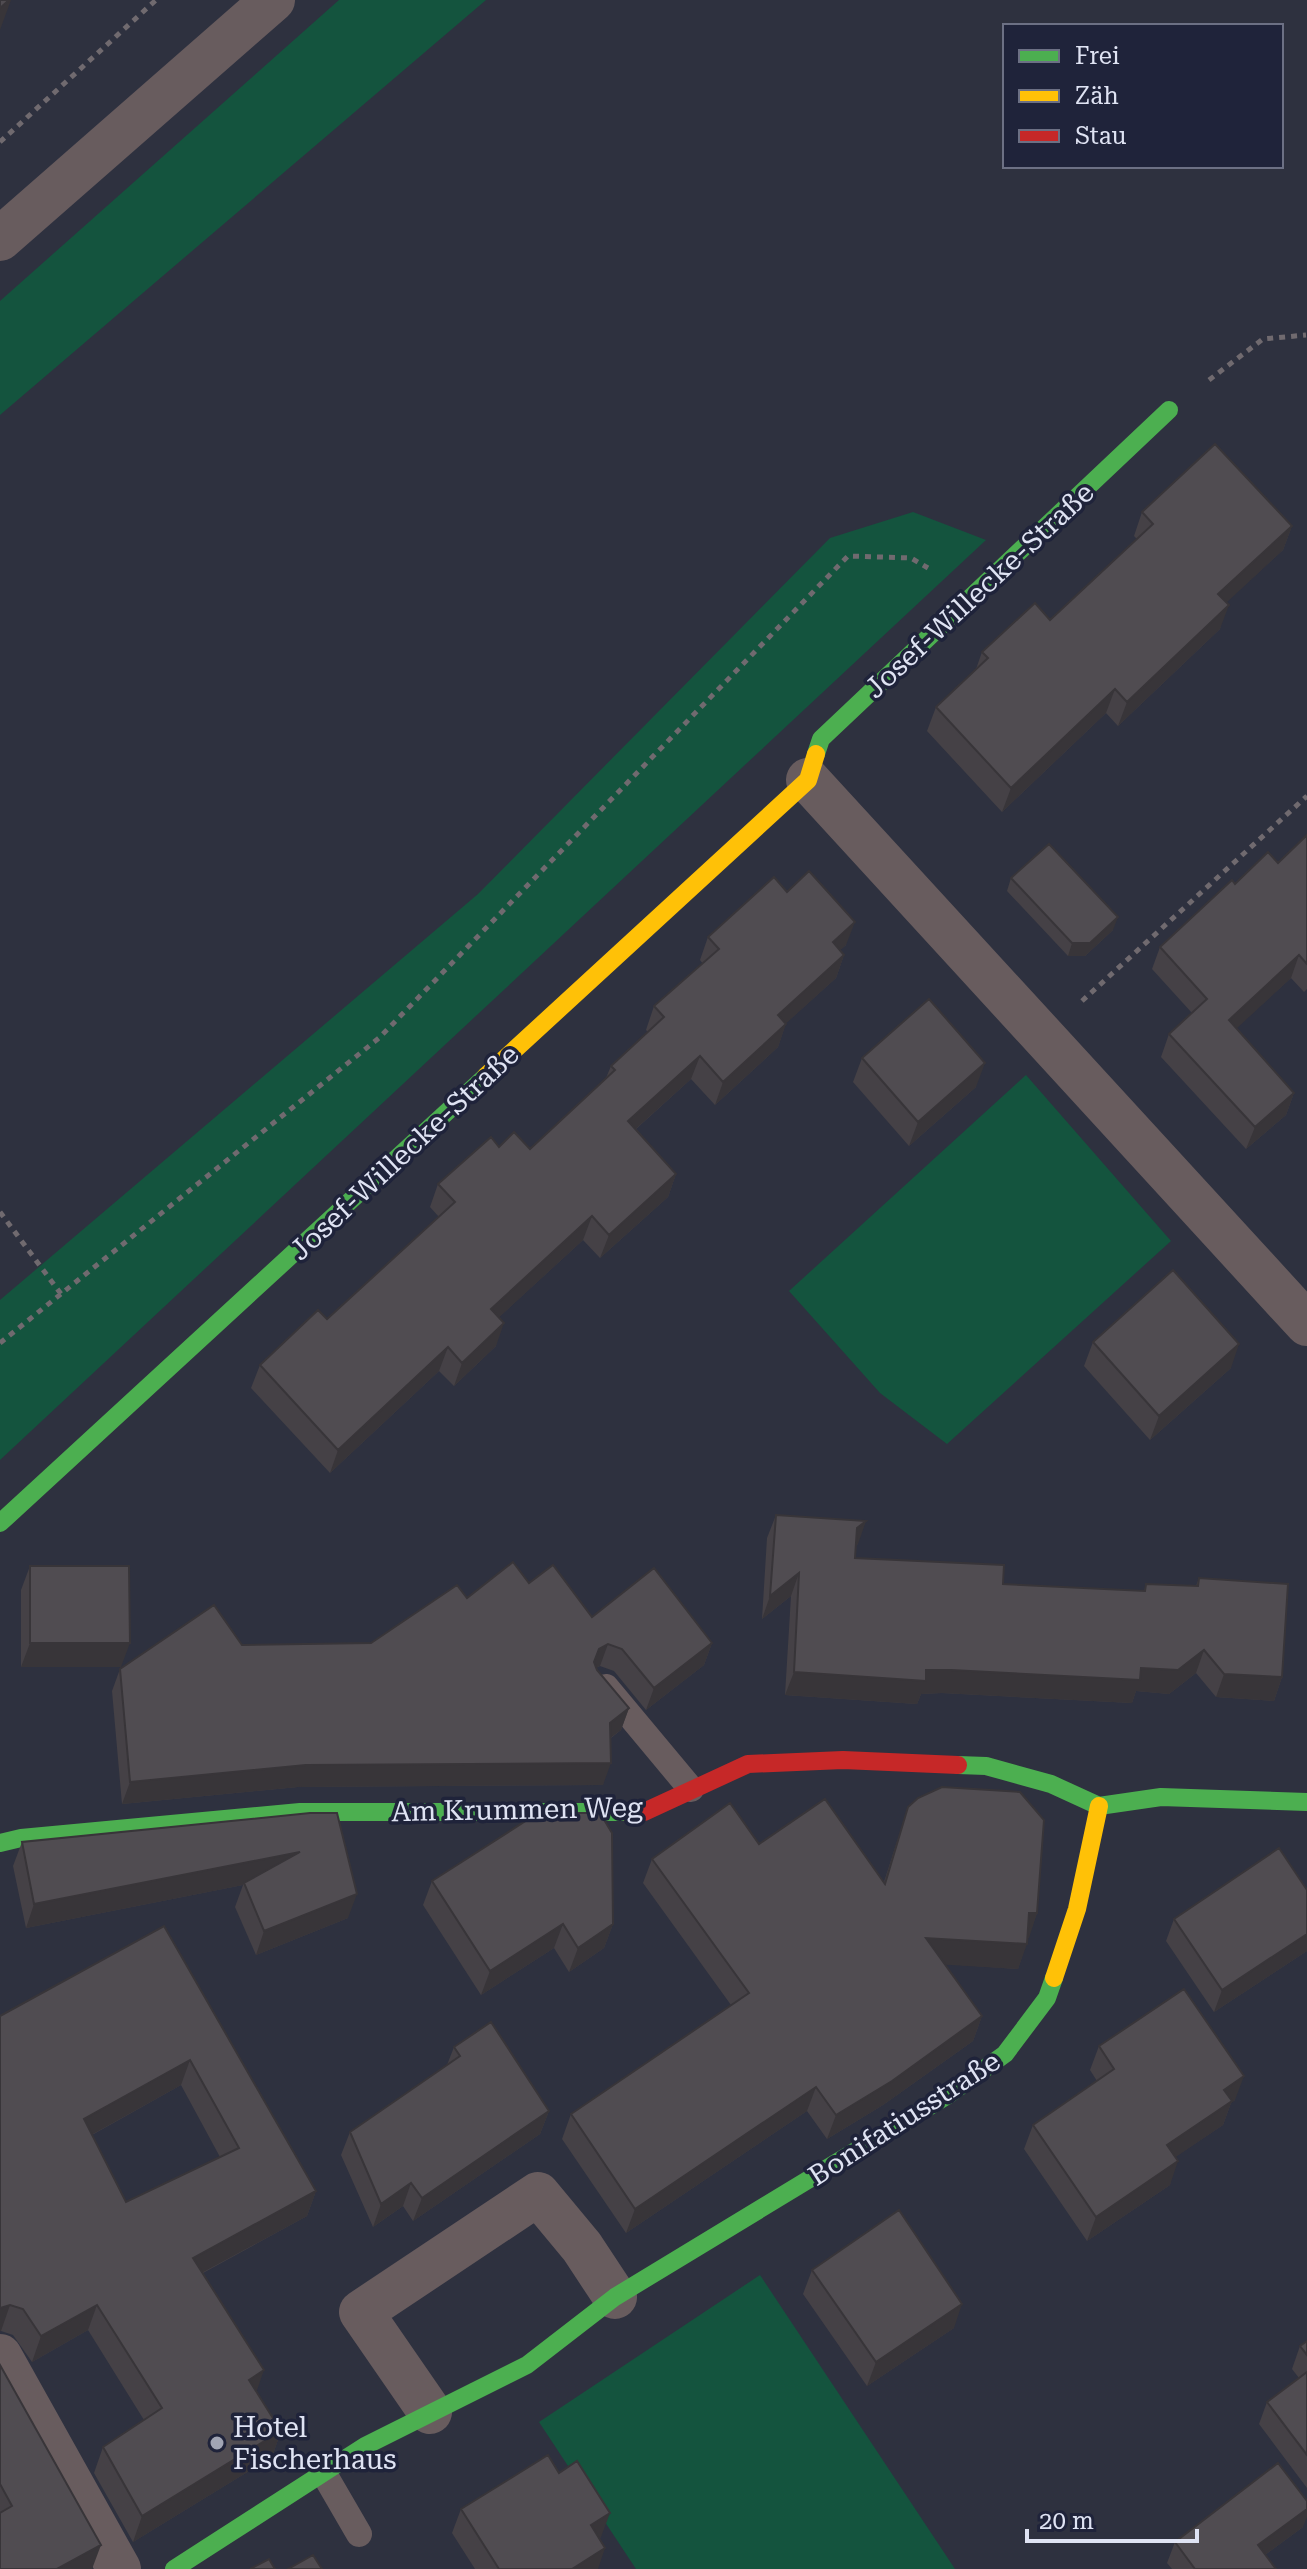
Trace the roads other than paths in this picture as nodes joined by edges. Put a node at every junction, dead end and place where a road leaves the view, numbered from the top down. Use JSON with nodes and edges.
{"nodes":[{"id":1,"x":258,"y":5,"type":"edge"},
{"id":2,"x":0,"y":239,"type":"edge"},
{"id":3,"x":1169,"y":410,"type":"road end"},
{"id":4,"x":808,"y":780,"type":"junction"},
{"id":5,"x":1307,"y":1324,"type":"edge"},
{"id":6,"x":0,"y":1523,"type":"edge"},
{"id":7,"x":602,"y":1682,"type":"edge"},
{"id":8,"x":691,"y":1789,"type":"junction"},
{"id":9,"x":1307,"y":1802,"type":"edge"},
{"id":10,"x":1099,"y":1806,"type":"junction"},
{"id":11,"x":0,"y":1843,"type":"edge"},
{"id":12,"x":615,"y":2297,"type":"junction"},
{"id":13,"x":0,"y":2356,"type":"edge"},
{"id":14,"x":430,"y":2412,"type":"junction"},
{"id":15,"x":323,"y":2472,"type":"junction"},
{"id":16,"x":359,"y":2534,"type":"dead end"},
{"id":17,"x":119,"y":2569,"type":"edge"},
{"id":18,"x":174,"y":2569,"type":"edge"}],
"edges":[{"from":1,"to":2,"type":"street"},
{"from":3,"to":4,"type":"street","name":"Josef-Willecke-Straße"},
{"from":4,"to":5,"type":"street"},
{"from":4,"to":6,"type":"street","name":"Josef-Willecke-Straße"},
{"from":7,"to":8,"type":"lane"},
{"from":8,"to":10,"type":"street","name":"Am Krummen Weg"},
{"from":8,"to":11,"type":"street","name":"Am Krummen Weg"},
{"from":9,"to":10,"type":"street"},
{"from":10,"to":12,"type":"street","name":"Bonifatiusstraße"},
{"from":12,"to":14,"type":"street","name":"Bonifatiusstraße"},
{"from":12,"to":14,"type":"street"},
{"from":13,"to":17,"type":"street"},
{"from":14,"to":15,"type":"street","name":"Bonifatiusstraße"},
{"from":15,"to":16,"type":"lane"},
{"from":15,"to":18,"type":"street","name":"Bonifatiusstraße"}]}
